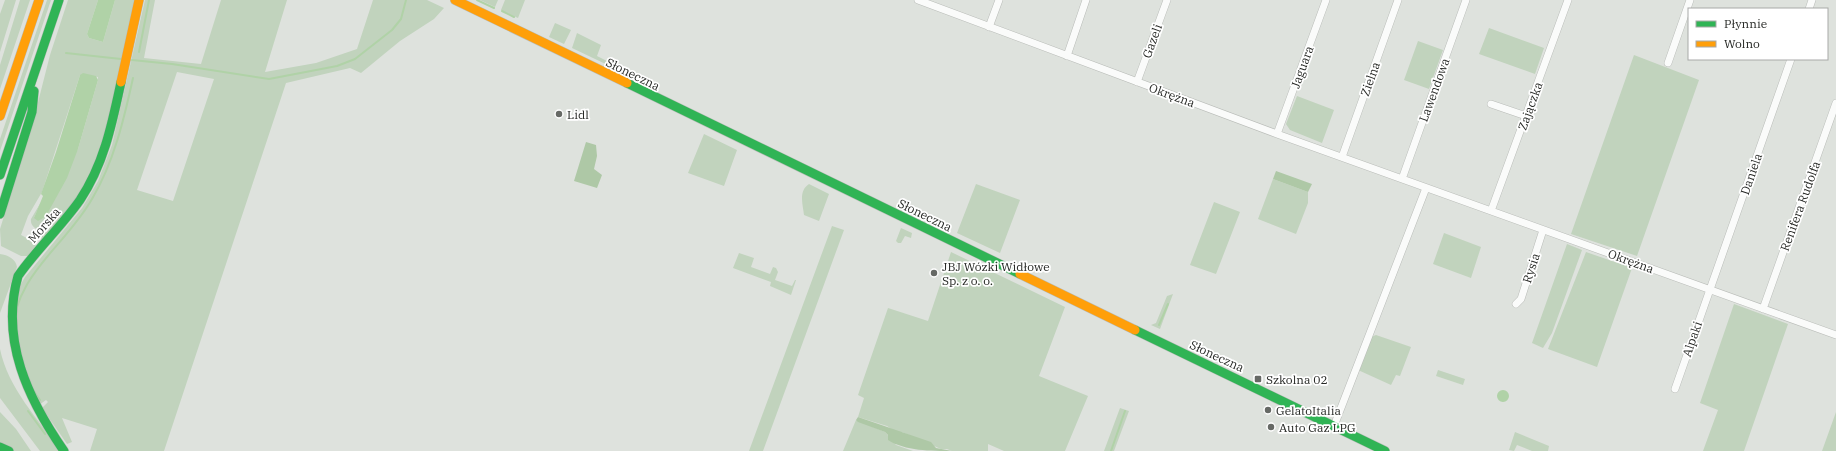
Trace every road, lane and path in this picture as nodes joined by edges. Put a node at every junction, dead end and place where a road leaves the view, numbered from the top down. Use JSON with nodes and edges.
{"nodes":[{"id":1,"x":39,"y":0,"type":"edge"},
{"id":2,"x":59,"y":0,"type":"edge"},
{"id":3,"x":139,"y":0,"type":"edge"},
{"id":4,"x":455,"y":0,"type":"edge"},
{"id":5,"x":918,"y":0,"type":"edge"},
{"id":6,"x":999,"y":0,"type":"edge"},
{"id":7,"x":1086,"y":0,"type":"edge"},
{"id":8,"x":1167,"y":0,"type":"edge"},
{"id":9,"x":1326,"y":0,"type":"edge"},
{"id":10,"x":1398,"y":0,"type":"edge"},
{"id":11,"x":1466,"y":0,"type":"edge"},
{"id":12,"x":1568,"y":0,"type":"edge"},
{"id":13,"x":1690,"y":0,"type":"edge"},
{"id":14,"x":989,"y":27,"type":"junction"},
{"id":15,"x":1067,"y":56,"type":"junction"},
{"id":16,"x":1792,"y":60,"type":"edge"},
{"id":17,"x":38,"y":63,"type":"junction"},
{"id":18,"x":1668,"y":63,"type":"dead end"},
{"id":19,"x":1137,"y":82,"type":"junction"},
{"id":20,"x":1836,"y":103,"type":"edge"},
{"id":21,"x":1491,"y":104,"type":"dead end"},
{"id":22,"x":0,"y":116,"type":"edge"},
{"id":23,"x":1526,"y":116,"type":"junction"},
{"id":24,"x":1277,"y":134,"type":"junction"},
{"id":25,"x":1342,"y":157,"type":"junction"},
{"id":26,"x":0,"y":175,"type":"edge"},
{"id":27,"x":1402,"y":179,"type":"junction"},
{"id":28,"x":1426,"y":188,"type":"junction"},
{"id":29,"x":1491,"y":211,"type":"junction"},
{"id":30,"x":0,"y":214,"type":"edge"},
{"id":31,"x":1543,"y":230,"type":"junction"},
{"id":32,"x":1710,"y":289,"type":"junction"},
{"id":33,"x":1516,"y":304,"type":"dead end"},
{"id":34,"x":1763,"y":309,"type":"junction"},
{"id":35,"x":3,"y":317,"type":"dead end"},
{"id":36,"x":1836,"y":335,"type":"edge"},
{"id":37,"x":16,"y":381,"type":"dead end"},
{"id":38,"x":1675,"y":389,"type":"dead end"},
{"id":39,"x":1334,"y":426,"type":"junction"},
{"id":40,"x":0,"y":447,"type":"edge"},
{"id":41,"x":1375,"y":449,"type":"edge"},
{"id":42,"x":9,"y":451,"type":"edge"},
{"id":43,"x":64,"y":451,"type":"edge"},
{"id":44,"x":1385,"y":451,"type":"edge"}],
"edges":[{"from":1,"to":22,"type":"main road"},
{"from":2,"to":17,"type":"main road"},
{"from":3,"to":35,"type":"main road","name":"Morska"},
{"from":4,"to":39,"type":"main road","name":"Słoneczna"},
{"from":5,"to":14,"type":"street","name":"Okrężna"},
{"from":6,"to":14,"type":"street"},
{"from":7,"to":15,"type":"street"},
{"from":8,"to":19,"type":"street","name":"Gazeli"},
{"from":9,"to":24,"type":"street","name":"Jaguara"},
{"from":10,"to":25,"type":"street","name":"Zielna"},
{"from":11,"to":27,"type":"street","name":"Lawendowa"},
{"from":12,"to":23,"type":"street","name":"Zajączka"},
{"from":13,"to":18,"type":"street"},
{"from":14,"to":15,"type":"street","name":"Okrężna"},
{"from":15,"to":19,"type":"street","name":"Okrężna"},
{"from":16,"to":32,"type":"street","name":"Daniela"},
{"from":17,"to":26,"type":"main road"},
{"from":17,"to":30,"type":"main road"},
{"from":19,"to":24,"type":"street","name":"Okrężna"},
{"from":20,"to":34,"type":"street","name":"Renifera Rudolfa"},
{"from":21,"to":23,"type":"street"},
{"from":23,"to":29,"type":"street","name":"Zajączka"},
{"from":24,"to":25,"type":"street","name":"Okrężna"},
{"from":25,"to":27,"type":"street","name":"Okrężna"},
{"from":27,"to":28,"type":"street","name":"Okrężna"},
{"from":28,"to":29,"type":"street","name":"Okrężna"},
{"from":28,"to":39,"type":"street"},
{"from":29,"to":31,"type":"street","name":"Okrężna"},
{"from":31,"to":32,"type":"street","name":"Okrężna"},
{"from":31,"to":33,"type":"street","name":"Rysia"},
{"from":32,"to":34,"type":"street","name":"Okrężna"},
{"from":32,"to":38,"type":"street","name":"Alpaki"},
{"from":34,"to":36,"type":"street","name":"Okrężna"},
{"from":37,"to":43,"type":"main road"},
{"from":39,"to":41,"type":"main road","name":"Słoneczna"},
{"from":40,"to":42,"type":"main road"},
{"from":41,"to":44,"type":"main road","name":"Słoneczna"}]}
